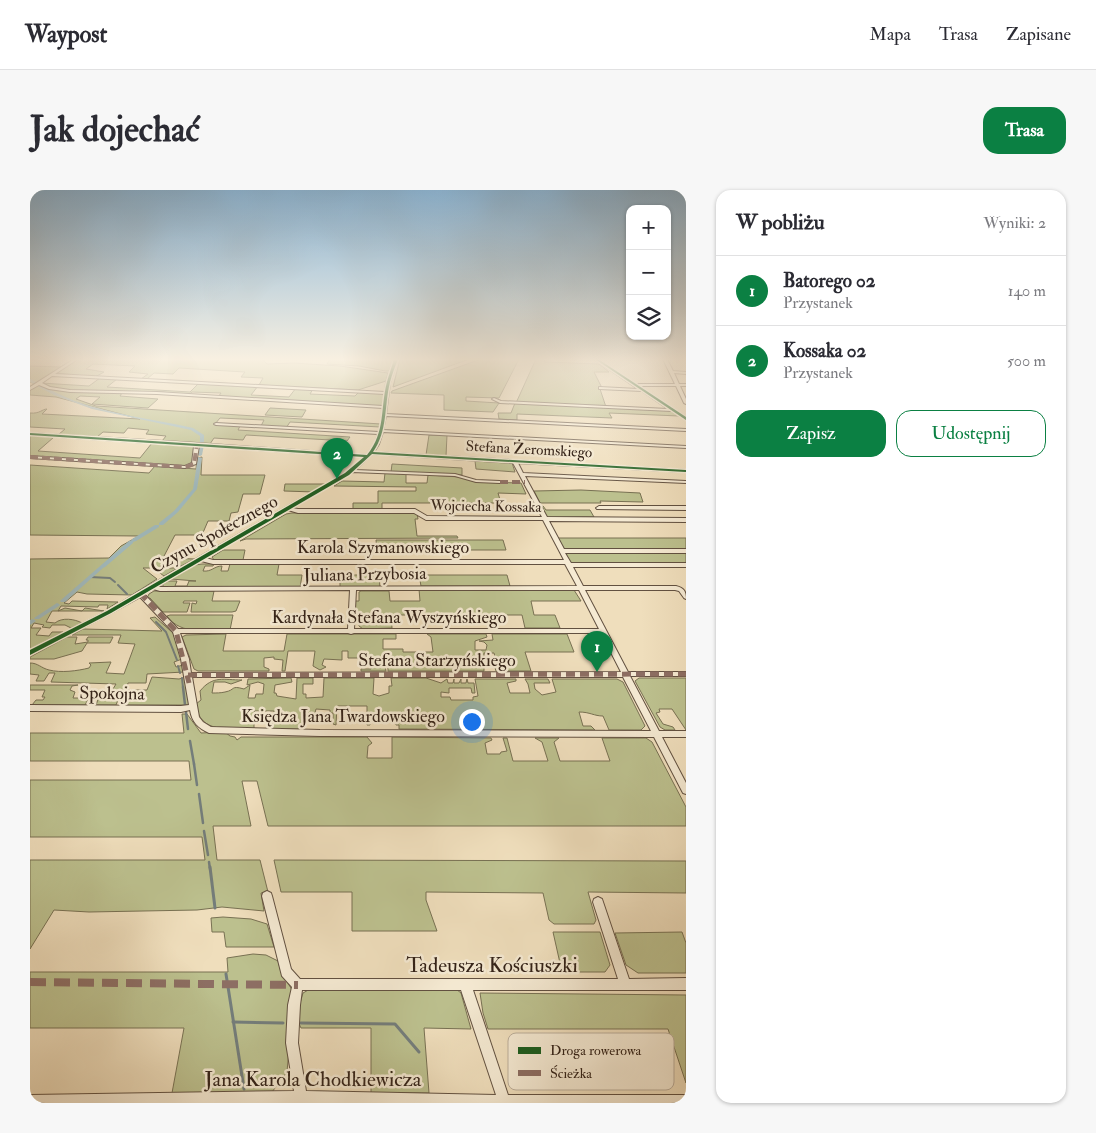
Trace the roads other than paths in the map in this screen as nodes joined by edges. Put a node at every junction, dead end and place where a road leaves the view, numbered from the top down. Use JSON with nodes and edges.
{"nodes":[{"id":1,"x":308,"y":402,"type":"edge"},
{"id":2,"x":386,"y":402,"type":"edge"},
{"id":3,"x":499,"y":402,"type":"edge"},
{"id":4,"x":660,"y":402,"type":"edge"},
{"id":5,"x":385,"y":406,"type":"junction"},
{"id":6,"x":673,"y":410,"type":"junction"},
{"id":7,"x":384,"y":415,"type":"junction"},
{"id":8,"x":686,"y":419,"type":"edge"},
{"id":9,"x":216,"y":424,"type":"dead end"},
{"id":10,"x":686,"y":430,"type":"edge"},
{"id":11,"x":381,"y":432,"type":"junction"},
{"id":12,"x":30,"y":434,"type":"edge"},
{"id":13,"x":198,"y":444,"type":"junction"},
{"id":14,"x":686,"y":447,"type":"edge"},
{"id":15,"x":370,"y":455,"type":"junction"},
{"id":16,"x":30,"y":457,"type":"edge"},
{"id":17,"x":515,"y":461,"type":"junction"},
{"id":18,"x":686,"y":470,"type":"edge"},
{"id":19,"x":351,"y":471,"type":"junction"},
{"id":20,"x":521,"y":474,"type":"junction"},
{"id":21,"x":500,"y":482,"type":"dead end"},
{"id":22,"x":686,"y":482,"type":"edge"},
{"id":23,"x":598,"y":508,"type":"dead end"},
{"id":24,"x":686,"y":508,"type":"edge"},
{"id":25,"x":289,"y":510,"type":"junction"},
{"id":26,"x":544,"y":520,"type":"junction"},
{"id":27,"x":686,"y":520,"type":"edge"},
{"id":28,"x":561,"y":551,"type":"junction"},
{"id":29,"x":686,"y":551,"type":"edge"},
{"id":30,"x":201,"y":559,"type":"junction"},
{"id":31,"x":567,"y":563,"type":"junction"},
{"id":32,"x":686,"y":565,"type":"edge"},
{"id":33,"x":151,"y":587,"type":"junction"},
{"id":34,"x":579,"y":588,"type":"junction"},
{"id":35,"x":353,"y":589,"type":"junction"},
{"id":36,"x":140,"y":593,"type":"junction"},
{"id":37,"x":686,"y":597,"type":"edge"},
{"id":38,"x":176,"y":631,"type":"junction"},
{"id":39,"x":602,"y":631,"type":"junction"},
{"id":40,"x":351,"y":632,"type":"junction"},
{"id":41,"x":30,"y":653,"type":"edge"},
{"id":42,"x":625,"y":674,"type":"junction"},
{"id":43,"x":686,"y":674,"type":"edge"},
{"id":44,"x":188,"y":675,"type":"junction"},
{"id":45,"x":193,"y":707,"type":"junction"},
{"id":46,"x":30,"y":708,"type":"edge"},
{"id":47,"x":656,"y":734,"type":"junction"},
{"id":48,"x":686,"y":734,"type":"edge"},
{"id":49,"x":686,"y":791,"type":"edge"},
{"id":50,"x":267,"y":896,"type":"dead end"},
{"id":51,"x":598,"y":902,"type":"dead end"},
{"id":52,"x":465,"y":984,"type":"junction"},
{"id":53,"x":625,"y":984,"type":"junction"},
{"id":54,"x":686,"y":984,"type":"edge"},
{"id":55,"x":298,"y":985,"type":"junction"},
{"id":56,"x":302,"y":1100,"type":"edge"},
{"id":57,"x":30,"y":1101,"type":"edge"},
{"id":58,"x":504,"y":1101,"type":"junction"},
{"id":59,"x":686,"y":1101,"type":"edge"}],
"edges":[{"from":1,"to":5,"type":"street"},
{"from":2,"to":5,"type":"street","name":"Czynu Społecznego"},
{"from":3,"to":6,"type":"street"},
{"from":4,"to":6,"type":"street"},
{"from":5,"to":7,"type":"street","name":"Czynu Społecznego"},
{"from":6,"to":8,"type":"street"},
{"from":7,"to":10,"type":"street"},
{"from":7,"to":11,"type":"street","name":"Czynu Społecznego"},
{"from":9,"to":11,"type":"street"},
{"from":11,"to":14,"type":"street"},
{"from":11,"to":15,"type":"street","name":"Czynu Społecznego"},
{"from":12,"to":13,"type":"street","name":"Stefana Żeromskiego"},
{"from":13,"to":15,"type":"street","name":"Stefana Żeromskiego"},
{"from":13,"to":16,"type":"street"},
{"from":15,"to":17,"type":"street","name":"Stefana Żeromskiego"},
{"from":15,"to":19,"type":"street","name":"Czynu Społecznego"},
{"from":17,"to":18,"type":"street","name":"Stefana Żeromskiego"},
{"from":17,"to":20,"type":"street"},
{"from":19,"to":21,"type":"street"},
{"from":19,"to":25,"type":"street","name":"Czynu Społecznego"},
{"from":20,"to":22,"type":"street"},
{"from":20,"to":26,"type":"street"},
{"from":23,"to":24,"type":"street"},
{"from":25,"to":26,"type":"street","name":"Wojciecha Kossaka"},
{"from":25,"to":30,"type":"street","name":"Czynu Społecznego"},
{"from":26,"to":27,"type":"street","name":"Wojciecha Kossaka"},
{"from":26,"to":28,"type":"street"},
{"from":28,"to":29,"type":"street"},
{"from":28,"to":31,"type":"street"},
{"from":30,"to":31,"type":"street","name":"Karola Szymanowskiego"},
{"from":30,"to":33,"type":"street","name":"Czynu Społecznego"},
{"from":31,"to":32,"type":"street","name":"Karola Szymanowskiego"},
{"from":31,"to":34,"type":"street"},
{"from":33,"to":35,"type":"street","name":"Juliana Przybosia"},
{"from":33,"to":36,"type":"street","name":"Czynu Społecznego"},
{"from":34,"to":35,"type":"street","name":"Juliana Przybosia"},
{"from":34,"to":37,"type":"street","name":"Juliana Przybosia"},
{"from":34,"to":39,"type":"street"},
{"from":35,"to":40,"type":"street"},
{"from":36,"to":38,"type":"street"},
{"from":36,"to":41,"type":"street","name":"Czynu Społecznego"},
{"from":38,"to":40,"type":"street","name":"Kardynała Stefana Wyszyńskiego"},
{"from":38,"to":44,"type":"street"},
{"from":39,"to":40,"type":"street","name":"Kardynała Stefana Wyszyńskiego"},
{"from":39,"to":42,"type":"street"},
{"from":42,"to":43,"type":"street","name":"Stefana Starzyńskiego"},
{"from":42,"to":44,"type":"street","name":"Stefana Starzyńskiego"},
{"from":42,"to":47,"type":"street"},
{"from":44,"to":45,"type":"street"},
{"from":45,"to":46,"type":"street","name":"Spokojna"},
{"from":45,"to":47,"type":"street","name":"Księdza Jana Twardowskiego"},
{"from":47,"to":48,"type":"street","name":"Księdza Jana Twardowskiego"},
{"from":47,"to":49,"type":"street"},
{"from":50,"to":55,"type":"street"},
{"from":51,"to":53,"type":"street"},
{"from":52,"to":53,"type":"street","name":"Tadeusza Kościuszki"},
{"from":52,"to":55,"type":"street","name":"Tadeusza Kościuszki"},
{"from":52,"to":58,"type":"street"},
{"from":53,"to":54,"type":"street","name":"Tadeusza Kościuszki"},
{"from":55,"to":56,"type":"street"},
{"from":56,"to":57,"type":"street","name":"Jana Karola Chodkiewicza"},
{"from":56,"to":58,"type":"street","name":"Jana Karola Chodkiewicza"},
{"from":58,"to":59,"type":"street","name":"Jana Karola Chodkiewicza"}]}
